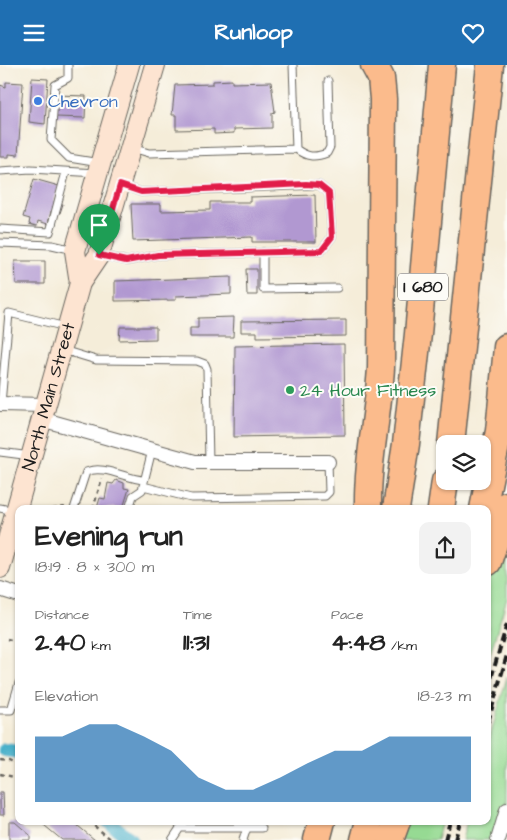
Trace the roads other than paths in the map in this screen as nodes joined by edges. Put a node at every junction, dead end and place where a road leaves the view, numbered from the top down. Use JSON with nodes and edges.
{"nodes":[{"id":1,"x":68,"y":65,"type":"edge"},
{"id":2,"x":129,"y":65,"type":"edge"},
{"id":3,"x":155,"y":65,"type":"edge"},
{"id":4,"x":293,"y":65,"type":"edge"},
{"id":5,"x":374,"y":65,"type":"edge"},
{"id":6,"x":442,"y":65,"type":"edge"},
{"id":7,"x":460,"y":65,"type":"edge"},
{"id":8,"x":490,"y":65,"type":"edge"},
{"id":9,"x":328,"y":81,"type":"dead end"},
{"id":10,"x":131,"y":147,"type":"junction"},
{"id":11,"x":296,"y":149,"type":"junction"},
{"id":12,"x":100,"y":168,"type":"junction"},
{"id":13,"x":0,"y":171,"type":"edge"},
{"id":14,"x":66,"y":172,"type":"junction"},
{"id":15,"x":120,"y":185,"type":"junction"},
{"id":16,"x":0,"y":229,"type":"edge"},
{"id":17,"x":0,"y":243,"type":"edge"},
{"id":18,"x":75,"y":251,"type":"junction"},
{"id":19,"x":263,"y":252,"type":"junction"},
{"id":20,"x":99,"y":255,"type":"junction"},
{"id":21,"x":80,"y":283,"type":"junction"},
{"id":22,"x":337,"y":289,"type":"dead end"},
{"id":23,"x":66,"y":327,"type":"junction"},
{"id":24,"x":507,"y":347,"type":"edge"},
{"id":25,"x":60,"y":349,"type":"junction"},
{"id":26,"x":0,"y":404,"type":"edge"},
{"id":27,"x":43,"y":412,"type":"junction"},
{"id":28,"x":452,"y":435,"type":"edge"},
{"id":29,"x":152,"y":450,"type":"junction"},
{"id":30,"x":0,"y":452,"type":"edge"},
{"id":31,"x":31,"y":456,"type":"junction"},
{"id":32,"x":328,"y":461,"type":"joint"},
{"id":33,"x":209,"y":462,"type":"junction"},
{"id":34,"x":144,"y":483,"type":"junction"},
{"id":35,"x":444,"y":490,"type":"edge"},
{"id":36,"x":75,"y":505,"type":"edge"},
{"id":37,"x":130,"y":505,"type":"edge"},
{"id":38,"x":368,"y":505,"type":"edge"},
{"id":39,"x":397,"y":505,"type":"edge"},
{"id":40,"x":414,"y":505,"type":"edge"},
{"id":41,"x":442,"y":505,"type":"edge"},
{"id":42,"x":484,"y":505,"type":"edge"},
{"id":43,"x":507,"y":505,"type":"edge"},
{"id":44,"x":8,"y":509,"type":"edge"},
{"id":45,"x":491,"y":553,"type":"edge"},
{"id":46,"x":0,"y":568,"type":"edge"},
{"id":47,"x":0,"y":589,"type":"edge"},
{"id":48,"x":15,"y":594,"type":"edge"},
{"id":49,"x":15,"y":696,"type":"edge"},
{"id":50,"x":0,"y":710,"type":"edge"},
{"id":51,"x":507,"y":810,"type":"edge"},
{"id":52,"x":321,"y":825,"type":"edge"},
{"id":53,"x":338,"y":825,"type":"edge"},
{"id":54,"x":368,"y":825,"type":"edge"},
{"id":55,"x":396,"y":825,"type":"edge"},
{"id":56,"x":247,"y":828,"type":"junction"},
{"id":57,"x":262,"y":828,"type":"dead end"},
{"id":58,"x":172,"y":840,"type":"edge"},
{"id":59,"x":244,"y":840,"type":"edge"},
{"id":60,"x":317,"y":840,"type":"edge"},
{"id":61,"x":334,"y":840,"type":"edge"},
{"id":62,"x":364,"y":840,"type":"edge"},
{"id":63,"x":390,"y":840,"type":"edge"},
{"id":64,"x":498,"y":840,"type":"edge"}],
"edges":[{"from":1,"to":12,"type":"lane"},
{"from":2,"to":12,"type":"main road","name":"North Main Street"},
{"from":3,"to":10,"type":"main road","name":"North Main Street"},
{"from":4,"to":11,"type":"lane"},
{"from":5,"to":38,"type":"highway"},
{"from":6,"to":39,"type":"highway","number":"I 680"},
{"from":7,"to":40,"type":"highway","number":"I 680"},
{"from":8,"to":28,"type":"highway","number":"I 680"},
{"from":9,"to":11,"type":"lane"},
{"from":10,"to":11,"type":"lane"},
{"from":10,"to":15,"type":"main road","name":"North Main Street"},
{"from":12,"to":14,"type":"lane"},
{"from":12,"to":18,"type":"main road","name":"North Main Street"},
{"from":13,"to":14,"type":"lane"},
{"from":14,"to":16,"type":"lane"},
{"from":15,"to":19,"type":"lane"},
{"from":15,"to":20,"type":"main road","name":"North Main Street"},
{"from":17,"to":18,"type":"lane"},
{"from":18,"to":21,"type":"main road","name":"North Main Street"},
{"from":19,"to":20,"type":"lane"},
{"from":19,"to":22,"type":"lane"},
{"from":20,"to":21,"type":"main road","name":"North Main Street"},
{"from":21,"to":23,"type":"main road","name":"North Main Street"},
{"from":23,"to":25,"type":"main road","name":"North Main Street"},
{"from":23,"to":26,"type":"lane"},
{"from":24,"to":42,"type":"highway"},
{"from":25,"to":27,"type":"main road","name":"North Main Street"},
{"from":25,"to":33,"type":"lane"},
{"from":26,"to":27,"type":"street"},
{"from":27,"to":29,"type":"street"},
{"from":27,"to":31,"type":"main road","name":"North Main Street"},
{"from":29,"to":33,"type":"street"},
{"from":29,"to":34,"type":"lane"},
{"from":30,"to":31,"type":"lane"},
{"from":31,"to":44,"type":"main road","name":"North Main Street"},
{"from":32,"to":33,"type":"street"},
{"from":32,"to":34,"type":"lane"},
{"from":34,"to":36,"type":"lane"},
{"from":34,"to":37,"type":"lane"},
{"from":35,"to":41,"type":"highway"},
{"from":43,"to":45,"type":"highway"},
{"from":44,"to":46,"type":"main road","name":"North Main Street"},
{"from":47,"to":48,"type":"street"},
{"from":49,"to":50,"type":"lane"},
{"from":51,"to":64,"type":"street"},
{"from":52,"to":60,"type":"highway"},
{"from":53,"to":61,"type":"highway"},
{"from":54,"to":62,"type":"highway"},
{"from":55,"to":63,"type":"highway"},
{"from":56,"to":57,"type":"lane"},
{"from":56,"to":58,"type":"lane"},
{"from":56,"to":59,"type":"lane"}]}
